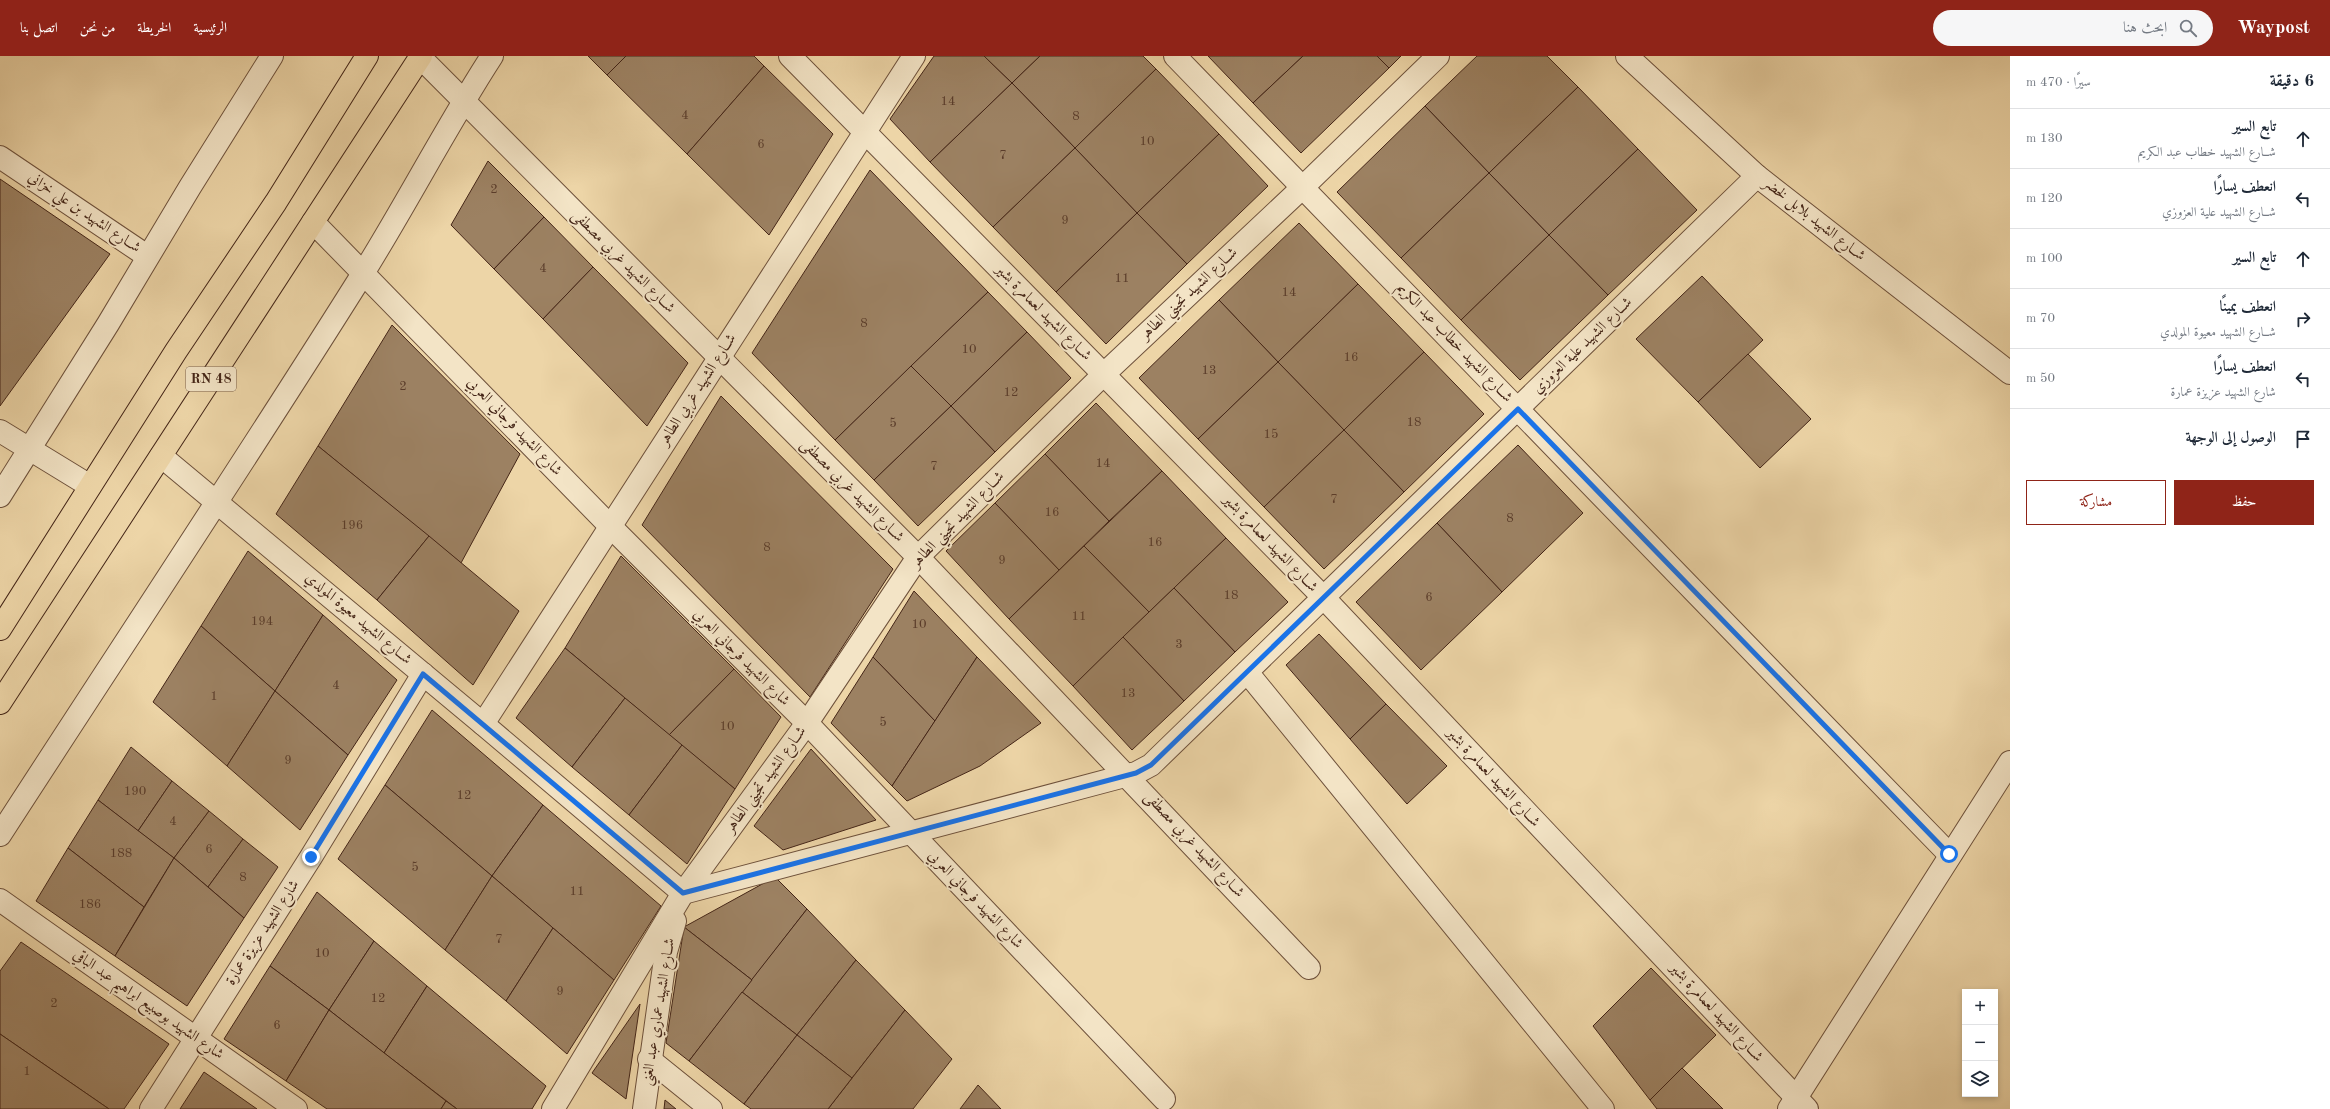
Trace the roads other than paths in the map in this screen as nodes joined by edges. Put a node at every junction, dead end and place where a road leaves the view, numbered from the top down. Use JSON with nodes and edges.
{"nodes":[{"id":1,"x":272,"y":56,"type":"edge"},
{"id":2,"x":367,"y":56,"type":"edge"},
{"id":3,"x":492,"y":56,"type":"edge"},
{"id":4,"x":790,"y":56,"type":"edge"},
{"id":5,"x":914,"y":56,"type":"edge"},
{"id":6,"x":1175,"y":56,"type":"edge"},
{"id":7,"x":1438,"y":56,"type":"edge"},
{"id":8,"x":1627,"y":56,"type":"edge"},
{"id":9,"x":421,"y":57,"type":"edge"},
{"id":10,"x":464,"y":100,"type":"junction"},
{"id":11,"x":865,"y":133,"type":"junction"},
{"id":12,"x":0,"y":157,"type":"edge"},
{"id":13,"x":1757,"y":176,"type":"junction"},
{"id":14,"x":1303,"y":187,"type":"junction"},
{"id":15,"x":313,"y":222,"type":"junction"},
{"id":16,"x":148,"y":256,"type":"junction"},
{"id":17,"x":363,"y":273,"type":"junction"},
{"id":18,"x":718,"y":358,"type":"junction"},
{"id":19,"x":2010,"y":373,"type":"edge"},
{"id":20,"x":1104,"y":374,"type":"junction"},
{"id":21,"x":1518,"y":409,"type":"junction"},
{"id":22,"x":0,"y":431,"type":"edge"},
{"id":23,"x":29,"y":449,"type":"junction"},
{"id":24,"x":161,"y":456,"type":"junction"},
{"id":25,"x":90,"y":486,"type":"junction"},
{"id":26,"x":0,"y":496,"type":"edge"},
{"id":27,"x":217,"y":502,"type":"junction"},
{"id":28,"x":610,"y":526,"type":"junction"},
{"id":29,"x":918,"y":557,"type":"junction"},
{"id":30,"x":1324,"y":598,"type":"junction"},
{"id":31,"x":0,"y":630,"type":"edge"},
{"id":32,"x":1247,"y":672,"type":"junction"},
{"id":33,"x":423,"y":674,"type":"junction"},
{"id":34,"x":0,"y":703,"type":"edge"},
{"id":35,"x":484,"y":724,"type":"junction"},
{"id":36,"x":807,"y":724,"type":"junction"},
{"id":37,"x":2010,"y":762,"type":"edge"},
{"id":38,"x":1128,"y":775,"type":"junction"},
{"id":39,"x":910,"y":832,"type":"junction"},
{"id":40,"x":0,"y":835,"type":"edge"},
{"id":41,"x":1949,"y":854,"type":"junction"},
{"id":42,"x":683,"y":893,"type":"junction"},
{"id":43,"x":0,"y":900,"type":"edge"},
{"id":44,"x":1309,"y":968,"type":"dead end"},
{"id":45,"x":196,"y":1038,"type":"junction"},
{"id":46,"x":649,"y":1060,"type":"junction"},
{"id":47,"x":1164,"y":1099,"type":"dead end"},
{"id":48,"x":1797,"y":1105,"type":"edge"},
{"id":49,"x":151,"y":1109,"type":"edge"},
{"id":50,"x":296,"y":1109,"type":"edge"},
{"id":51,"x":553,"y":1109,"type":"edge"},
{"id":52,"x":644,"y":1109,"type":"edge"},
{"id":53,"x":711,"y":1109,"type":"edge"},
{"id":54,"x":1603,"y":1109,"type":"edge"}],
"edges":[{"from":1,"to":16,"type":"street"},
{"from":2,"to":25,"type":"highway","number":"RN 48"},
{"from":3,"to":10,"type":"street"},
{"from":4,"to":11,"type":"street","name":"شــارع الشهيد لعمامرة بشير"},
{"from":5,"to":11,"type":"street","name":"شــارع الشهيد غربي الطاهر"},
{"from":6,"to":14,"type":"street","name":"شــارع الشهيد خطاب عبد الكريم"},
{"from":7,"to":14,"type":"street","name":"شــارع الشهيد تجيني الطاهر"},
{"from":8,"to":13,"type":"street","name":"شــارع الشهيد بلابل لخضر"},
{"from":9,"to":10,"type":"street","name":"شــارع الشهيد غربي مصطفى"},
{"from":9,"to":15,"type":"highway","number":"RN 48"},
{"from":10,"to":17,"type":"street"},
{"from":10,"to":18,"type":"street","name":"شــارع الشهيد غربي مصطفى"},
{"from":11,"to":18,"type":"street","name":"شــارع الشهيد غربي الطاهر"},
{"from":11,"to":20,"type":"street","name":"شــارع الشهيد لعمامرة بشير"},
{"from":12,"to":16,"type":"street","name":"شــارع الشهيد بن علي خزاني"},
{"from":13,"to":19,"type":"street","name":"شــارع الشهيد بلابل لخضر"},
{"from":13,"to":21,"type":"street","name":"شــارع الشهيد علية العزوزي"},
{"from":14,"to":20,"type":"street","name":"شــارع الشهيد تجيني الطاهر"},
{"from":14,"to":21,"type":"street","name":"شــارع الشهيد خطاب عبد الكريم"},
{"from":15,"to":17,"type":"street","name":"شارع الشهيد فرجاني العربي"},
{"from":15,"to":24,"type":"highway","number":"RN 48"},
{"from":16,"to":23,"type":"street"},
{"from":17,"to":27,"type":"street"},
{"from":17,"to":28,"type":"street","name":"شارع الشهيد فرجاني العربي"},
{"from":18,"to":28,"type":"street","name":"شــارع الشهيد غربي الطاهر"},
{"from":18,"to":29,"type":"street","name":"شــارع الشهيد غربي مصطفى"},
{"from":20,"to":29,"type":"street","name":"شــارع الشهيد تجيني الطاهر"},
{"from":20,"to":30,"type":"street","name":"شــارع الشهيد لعمامرة بشير"},
{"from":21,"to":30,"type":"street","name":"شــارع الشهيد علية العزوزي"},
{"from":21,"to":41,"type":"street","name":"شــارع الشهيد خطاب عبد الكريم"},
{"from":22,"to":23,"type":"street"},
{"from":23,"to":25,"type":"street"},
{"from":23,"to":26,"type":"street"},
{"from":24,"to":27,"type":"street","name":"شــارع الشهيد معيوة المولدي"},
{"from":24,"to":34,"type":"highway","number":"RN 48"},
{"from":25,"to":31,"type":"highway","number":"RN 48"},
{"from":27,"to":33,"type":"street","name":"شــارع الشهيد معيوة المولدي"},
{"from":27,"to":40,"type":"street"},
{"from":28,"to":35,"type":"street","name":"شــارع الشهيد غربي الطاهر"},
{"from":28,"to":36,"type":"street","name":"شارع الشهيد فرجاني العربي"},
{"from":29,"to":36,"type":"street","name":"شــارع الشهيد تجيني الطاهر"},
{"from":29,"to":38,"type":"street","name":"شــارع الشهيد غربي مصطفى"},
{"from":30,"to":32,"type":"street","name":"شــارع الشهيد علية العزوزي"},
{"from":30,"to":48,"type":"street","name":"شــارع الشهيد لعمامرة بشير"},
{"from":32,"to":38,"type":"street","name":"شــارع الشهيد علية العزوزي"},
{"from":32,"to":54,"type":"street"},
{"from":33,"to":35,"type":"street","name":"شــارع الشهيد معيوة المولدي"},
{"from":33,"to":45,"type":"street","name":"شارع الشهيد عزيزة عمارة"},
{"from":35,"to":42,"type":"street","name":"شــارع الشهيد معيوة المولدي"},
{"from":36,"to":39,"type":"street","name":"شارع الشهيد فرجاني العربي"},
{"from":36,"to":42,"type":"street","name":"شــارع الشهيد تجيني الطاهر"},
{"from":37,"to":41,"type":"street"},
{"from":38,"to":39,"type":"street","name":"شــارع الشهيد علية العزوزي"},
{"from":38,"to":44,"type":"street","name":"شــارع الشهيد غربي مصطفى"},
{"from":39,"to":42,"type":"street","name":"شــارع الشهيد علية العزوزي"},
{"from":39,"to":47,"type":"street","name":"شارع الشهيد فرجاني العربي"},
{"from":41,"to":48,"type":"street"},
{"from":42,"to":46,"type":"street","name":"شــارع الشهيد عماري عبد الغني"},
{"from":42,"to":51,"type":"street","name":"شــارع الشهيد تجيني الطاهر"},
{"from":43,"to":45,"type":"street","name":"شارع الشهيد بوصبيع ابراهيم عبد الباقي"},
{"from":45,"to":49,"type":"street","name":"شارع الشهيد عزيزة عمارة"},
{"from":45,"to":50,"type":"street","name":"شارع الشهيد بوصبيع ابراهيم عبد الباقي"},
{"from":46,"to":52,"type":"street","name":"شــارع الشهيد عماري عبد الغني"},
{"from":46,"to":53,"type":"street"}]}
